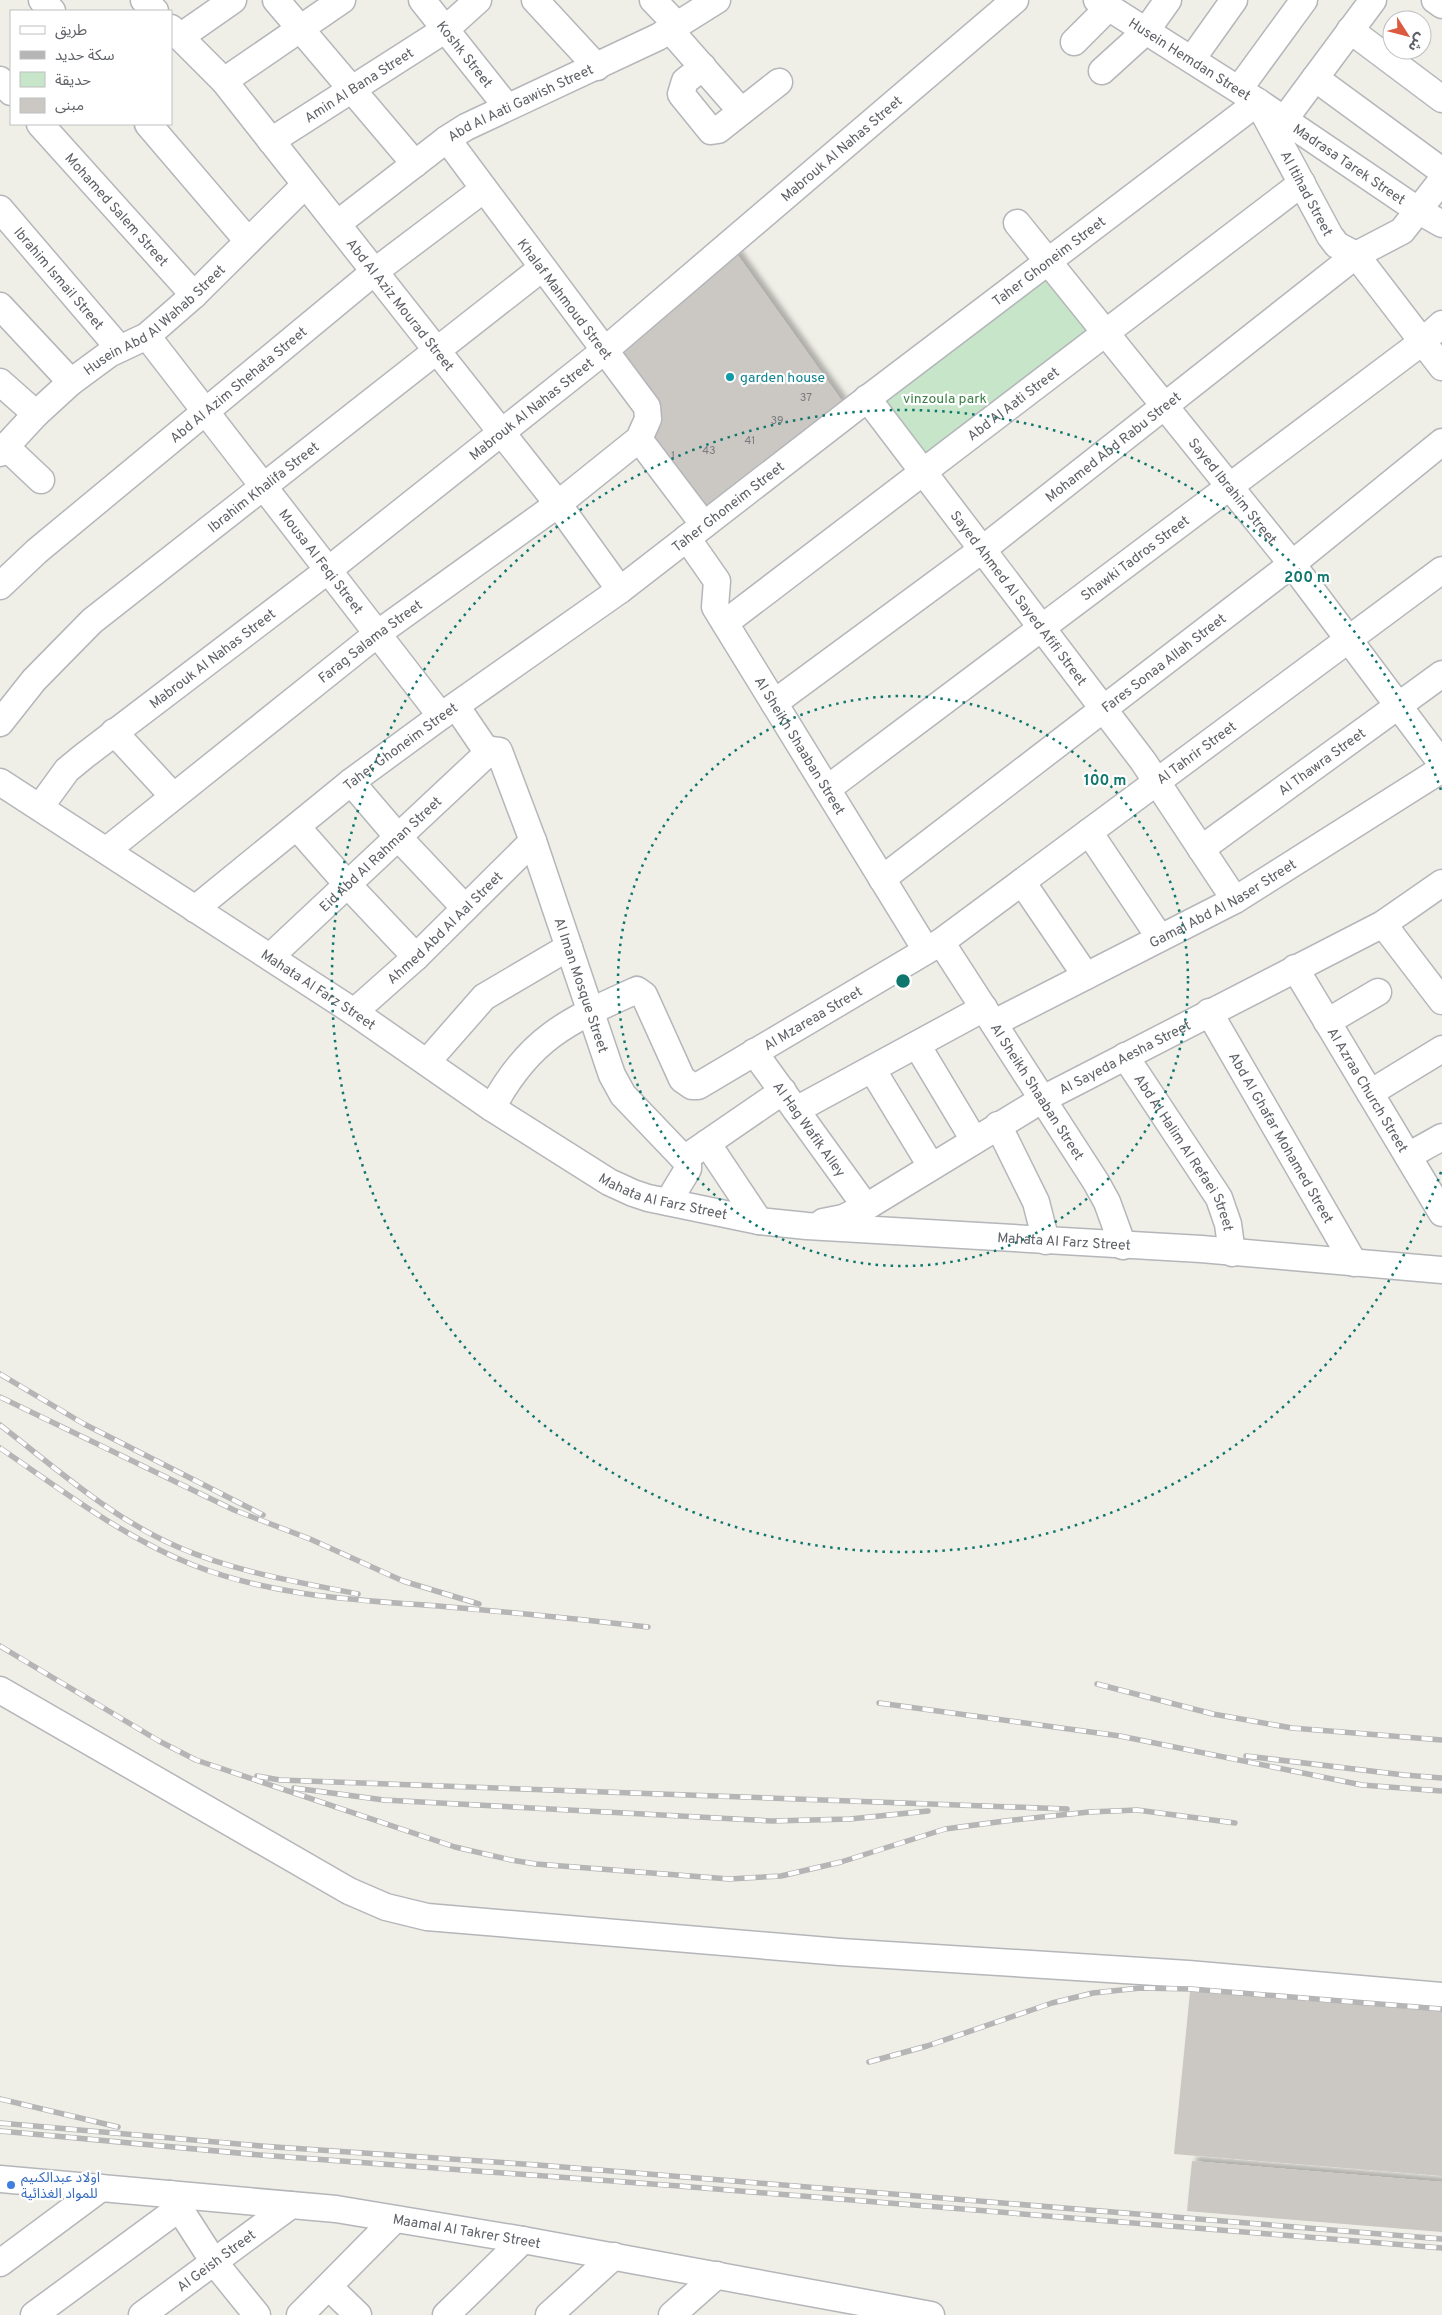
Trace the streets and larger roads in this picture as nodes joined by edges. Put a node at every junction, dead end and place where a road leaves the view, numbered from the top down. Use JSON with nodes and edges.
{"nodes":[{"id":1,"x":42,"y":0,"type":"edge"},
{"id":2,"x":144,"y":0,"type":"edge"},
{"id":3,"x":233,"y":0,"type":"edge"},
{"id":4,"x":276,"y":0,"type":"edge"},
{"id":5,"x":342,"y":0,"type":"edge"},
{"id":6,"x":422,"y":0,"type":"edge"},
{"id":7,"x":478,"y":0,"type":"edge"},
{"id":8,"x":535,"y":0,"type":"edge"},
{"id":9,"x":653,"y":0,"type":"edge"},
{"id":10,"x":717,"y":0,"type":"edge"},
{"id":11,"x":1015,"y":0,"type":"edge"},
{"id":12,"x":1168,"y":0,"type":"edge"},
{"id":13,"x":1234,"y":0,"type":"edge"},
{"id":14,"x":1304,"y":0,"type":"edge"},
{"id":15,"x":1372,"y":0,"type":"edge"},
{"id":16,"x":1435,"y":0,"type":"edge"},
{"id":17,"x":1102,"y":2,"type":"edge"},
{"id":18,"x":1442,"y":6,"type":"edge"},
{"id":19,"x":51,"y":10,"type":"edge"},
{"id":20,"x":154,"y":10,"type":"edge"},
{"id":21,"x":674,"y":28,"type":"junction"},
{"id":22,"x":300,"y":29,"type":"junction"},
{"id":23,"x":446,"y":29,"type":"junction"},
{"id":24,"x":1350,"y":30,"type":"junction"},
{"id":25,"x":1146,"y":31,"type":"junction"},
{"id":26,"x":176,"y":32,"type":"edge"},
{"id":27,"x":1074,"y":42,"type":"dead end"},
{"id":28,"x":1192,"y":59,"type":"junction"},
{"id":29,"x":597,"y":67,"type":"junction"},
{"id":30,"x":703,"y":67,"type":"junction"},
{"id":31,"x":1102,"y":71,"type":"dead end"},
{"id":32,"x":1315,"y":78,"type":"junction"},
{"id":33,"x":0,"y":80,"type":"edge"},
{"id":34,"x":224,"y":81,"type":"junction"},
{"id":35,"x":779,"y":82,"type":"dead end"},
{"id":36,"x":352,"y":89,"type":"junction"},
{"id":37,"x":723,"y":90,"type":"junction"},
{"id":38,"x":10,"y":91,"type":"edge"},
{"id":39,"x":1248,"y":95,"type":"junction"},
{"id":40,"x":1442,"y":99,"type":"edge"},
{"id":41,"x":507,"y":107,"type":"junction"},
{"id":42,"x":741,"y":111,"type":"junction"},
{"id":43,"x":695,"y":112,"type":"junction"},
{"id":44,"x":1284,"y":120,"type":"junction"},
{"id":45,"x":41,"y":125,"type":"edge"},
{"id":46,"x":149,"y":125,"type":"edge"},
{"id":47,"x":447,"y":139,"type":"junction"},
{"id":48,"x":270,"y":141,"type":"junction"},
{"id":49,"x":414,"y":164,"type":"junction"},
{"id":50,"x":1442,"y":171,"type":"edge"},
{"id":51,"x":1442,"y":180,"type":"edge"},
{"id":52,"x":1302,"y":183,"type":"junction"},
{"id":53,"x":306,"y":185,"type":"junction"},
{"id":54,"x":484,"y":189,"type":"junction"},
{"id":55,"x":0,"y":209,"type":"edge"},
{"id":56,"x":1419,"y":211,"type":"junction"},
{"id":57,"x":1017,"y":223,"type":"dead end"},
{"id":58,"x":337,"y":224,"type":"junction"},
{"id":59,"x":1442,"y":224,"type":"edge"},
{"id":60,"x":248,"y":241,"type":"junction"},
{"id":61,"x":1356,"y":255,"type":"junction"},
{"id":62,"x":1049,"y":261,"type":"junction"},
{"id":63,"x":542,"y":268,"type":"junction"},
{"id":64,"x":374,"y":272,"type":"junction"},
{"id":65,"x":194,"y":295,"type":"junction"},
{"id":66,"x":0,"y":306,"type":"edge"},
{"id":67,"x":1442,"y":324,"type":"edge"},
{"id":68,"x":1106,"y":332,"type":"junction"},
{"id":69,"x":146,"y":336,"type":"junction"},
{"id":70,"x":1422,"y":342,"type":"junction"},
{"id":71,"x":120,"y":348,"type":"junction"},
{"id":72,"x":437,"y":350,"type":"junction"},
{"id":73,"x":604,"y":351,"type":"junction"},
{"id":74,"x":1442,"y":367,"type":"edge"},
{"id":75,"x":0,"y":382,"type":"edge"},
{"id":76,"x":71,"y":382,"type":"junction"},
{"id":77,"x":867,"y":398,"type":"junction"},
{"id":78,"x":1164,"y":405,"type":"junction"},
{"id":79,"x":205,"y":413,"type":"junction"},
{"id":80,"x":36,"y":414,"type":"junction"},
{"id":81,"x":502,"y":432,"type":"junction"},
{"id":82,"x":639,"y":439,"type":"junction"},
{"id":83,"x":1442,"y":442,"type":"edge"},
{"id":84,"x":3,"y":450,"type":"edge"},
{"id":85,"x":925,"y":471,"type":"junction"},
{"id":86,"x":41,"y":480,"type":"dead end"},
{"id":87,"x":1230,"y":486,"type":"junction"},
{"id":88,"x":263,"y":488,"type":"junction"},
{"id":89,"x":558,"y":504,"type":"junction"},
{"id":90,"x":695,"y":531,"type":"junction"},
{"id":91,"x":983,"y":549,"type":"junction"},
{"id":92,"x":1292,"y":564,"type":"junction"},
{"id":93,"x":1442,"y":570,"type":"edge"},
{"id":94,"x":326,"y":571,"type":"junction"},
{"id":95,"x":0,"y":586,"type":"edge"},
{"id":96,"x":620,"y":590,"type":"junction"},
{"id":97,"x":725,"y":623,"type":"junction"},
{"id":98,"x":1041,"y":628,"type":"junction"},
{"id":99,"x":377,"y":634,"type":"junction"},
{"id":100,"x":1349,"y":638,"type":"junction"},
{"id":101,"x":1442,"y":674,"type":"edge"},
{"id":102,"x":774,"y":703,"type":"junction"},
{"id":103,"x":1398,"y":705,"type":"junction"},
{"id":104,"x":1102,"y":709,"type":"junction"},
{"id":105,"x":448,"y":711,"type":"junction"},
{"id":106,"x":0,"y":723,"type":"edge"},
{"id":107,"x":114,"y":732,"type":"junction"},
{"id":108,"x":490,"y":752,"type":"junction"},
{"id":109,"x":1442,"y":764,"type":"edge"},
{"id":110,"x":1442,"y":770,"type":"edge"},
{"id":111,"x":1156,"y":781,"type":"junction"},
{"id":112,"x":0,"y":782,"type":"edge"},
{"id":113,"x":351,"y":782,"type":"junction"},
{"id":114,"x":827,"y":789,"type":"junction"},
{"id":115,"x":173,"y":796,"type":"junction"},
{"id":116,"x":40,"y":807,"type":"junction"},
{"id":117,"x":297,"y":827,"type":"junction"},
{"id":118,"x":1089,"y":832,"type":"junction"},
{"id":119,"x":398,"y":837,"type":"junction"},
{"id":120,"x":533,"y":841,"type":"junction"},
{"id":121,"x":1201,"y":849,"type":"junction"},
{"id":122,"x":107,"y":850,"type":"junction"},
{"id":123,"x":882,"y":879,"type":"junction"},
{"id":124,"x":1022,"y":882,"type":"junction"},
{"id":125,"x":1442,"y":883,"type":"edge"},
{"id":126,"x":347,"y":884,"type":"junction"},
{"id":127,"x":1236,"y":900,"type":"junction"},
{"id":128,"x":465,"y":908,"type":"junction"},
{"id":129,"x":195,"y":909,"type":"junction"},
{"id":130,"x":1383,"y":924,"type":"junction"},
{"id":131,"x":1160,"y":938,"type":"junction"},
{"id":132,"x":933,"y":946,"type":"junction"},
{"id":133,"x":569,"y":947,"type":"junction"},
{"id":134,"x":270,"y":957,"type":"junction"},
{"id":135,"x":416,"y":958,"type":"junction"},
{"id":136,"x":1295,"y":968,"type":"junction"},
{"id":137,"x":1086,"y":976,"type":"junction"},
{"id":138,"x":1378,"y":992,"type":"dead end"},
{"id":139,"x":1442,"y":1001,"type":"edge"},
{"id":140,"x":590,"y":1011,"type":"junction"},
{"id":141,"x":354,"y":1012,"type":"junction"},
{"id":142,"x":1209,"y":1012,"type":"junction"},
{"id":143,"x":989,"y":1016,"type":"junction"},
{"id":144,"x":1327,"y":1022,"type":"junction"},
{"id":145,"x":917,"y":1045,"type":"junction"},
{"id":146,"x":1442,"y":1049,"type":"edge"},
{"id":147,"x":754,"y":1052,"type":"junction"},
{"id":148,"x":1125,"y":1056,"type":"junction"},
{"id":149,"x":427,"y":1062,"type":"junction"},
{"id":150,"x":872,"y":1069,"type":"junction"},
{"id":151,"x":1370,"y":1093,"type":"junction"},
{"id":152,"x":1043,"y":1099,"type":"junction"},
{"id":153,"x":790,"y":1101,"type":"junction"},
{"id":154,"x":492,"y":1108,"type":"junction"},
{"id":155,"x":998,"y":1125,"type":"junction"},
{"id":156,"x":1442,"y":1137,"type":"edge"},
{"id":157,"x":974,"y":1140,"type":"junction"},
{"id":158,"x":706,"y":1143,"type":"junction"},
{"id":159,"x":1408,"y":1156,"type":"junction"},
{"id":160,"x":684,"y":1158,"type":"junction"},
{"id":161,"x":931,"y":1166,"type":"junction"},
{"id":162,"x":668,"y":1202,"type":"junction"},
{"id":163,"x":866,"y":1206,"type":"junction"},
{"id":164,"x":1442,"y":1213,"type":"edge"},
{"id":165,"x":760,"y":1220,"type":"junction"},
{"id":166,"x":807,"y":1226,"type":"junction"},
{"id":167,"x":1046,"y":1241,"type":"junction"},
{"id":168,"x":1123,"y":1246,"type":"junction"},
{"id":169,"x":1232,"y":1253,"type":"junction"},
{"id":170,"x":1354,"y":1263,"type":"junction"},
{"id":171,"x":1442,"y":1270,"type":"edge"},
{"id":172,"x":0,"y":1690,"type":"edge"},
{"id":173,"x":1442,"y":1996,"type":"edge"},
{"id":174,"x":0,"y":2179,"type":"edge"},
{"id":175,"x":101,"y":2188,"type":"junction"},
{"id":176,"x":174,"y":2202,"type":"junction"},
{"id":177,"x":291,"y":2205,"type":"junction"},
{"id":178,"x":394,"y":2220,"type":"junction"},
{"id":179,"x":523,"y":2240,"type":"junction"},
{"id":180,"x":614,"y":2256,"type":"junction"},
{"id":181,"x":214,"y":2262,"type":"junction"},
{"id":182,"x":0,"y":2263,"type":"edge"},
{"id":183,"x":717,"y":2275,"type":"junction"},
{"id":184,"x":329,"y":2287,"type":"junction"},
{"id":185,"x":459,"y":2310,"type":"edge"},
{"id":186,"x":872,"y":2310,"type":"edge"},
{"id":187,"x":156,"y":2311,"type":"edge"},
{"id":188,"x":683,"y":2311,"type":"edge"},
{"id":189,"x":34,"y":2315,"type":"edge"},
{"id":190,"x":257,"y":2315,"type":"edge"},
{"id":191,"x":300,"y":2315,"type":"edge"},
{"id":192,"x":358,"y":2315,"type":"edge"},
{"id":193,"x":549,"y":2315,"type":"edge"},
{"id":194,"x":930,"y":2315,"type":"edge"}],
"edges":[{"from":1,"to":19,"type":"street"},
{"from":2,"to":20,"type":"street"},
{"from":3,"to":26,"type":"street"},
{"from":4,"to":22,"type":"street"},
{"from":5,"to":22,"type":"street"},
{"from":6,"to":23,"type":"street","name":"Koshk Street"},
{"from":7,"to":23,"type":"street","name":"Amin Al Bana Street"},
{"from":8,"to":29,"type":"street"},
{"from":9,"to":21,"type":"street"},
{"from":10,"to":21,"type":"street","name":"Abd Al Aati Gawish Street"},
{"from":11,"to":73,"type":"street","name":"Mabrouk Al Nahas Street"},
{"from":12,"to":25,"type":"street"},
{"from":13,"to":28,"type":"street"},
{"from":14,"to":39,"type":"street","name":"Taher Ghoneim Street"},
{"from":15,"to":24,"type":"street"},
{"from":16,"to":18,"type":"street"},
{"from":17,"to":25,"type":"street","name":"Husein Hemdan Street"},
{"from":17,"to":27,"type":"street"},
{"from":21,"to":29,"type":"street","name":"Abd Al Aati Gawish Street"},
{"from":21,"to":30,"type":"street"},
{"from":22,"to":34,"type":"street"},
{"from":22,"to":36,"type":"street"},
{"from":23,"to":36,"type":"street","name":"Amin Al Bana Street"},
{"from":23,"to":41,"type":"street","name":"Koshk Street"},
{"from":24,"to":32,"type":"street"},
{"from":24,"to":40,"type":"street"},
{"from":25,"to":28,"type":"street","name":"Husein Hemdan Street"},
{"from":25,"to":31,"type":"street"},
{"from":26,"to":34,"type":"street","name":"Abd Al Aziz Mourad Street"},
{"from":28,"to":39,"type":"street","name":"Husein Hemdan Street"},
{"from":29,"to":41,"type":"street","name":"Abd Al Aati Gawish Street"},
{"from":30,"to":37,"type":"street"},
{"from":30,"to":43,"type":"street"},
{"from":32,"to":44,"type":"street"},
{"from":32,"to":50,"type":"street"},
{"from":33,"to":38,"type":"street"},
{"from":34,"to":48,"type":"street","name":"Abd Al Aziz Mourad Street"},
{"from":35,"to":42,"type":"street"},
{"from":36,"to":48,"type":"street","name":"Amin Al Bana Street"},
{"from":36,"to":49,"type":"street"},
{"from":37,"to":42,"type":"street"},
{"from":37,"to":43,"type":"street"},
{"from":39,"to":44,"type":"street","name":"Madrasa Tarek Street"},
{"from":39,"to":52,"type":"street","name":"Al Itihad Street"},
{"from":39,"to":62,"type":"street","name":"Taher Ghoneim Street"},
{"from":41,"to":47,"type":"street","name":"Abd Al Aati Gawish Street"},
{"from":42,"to":43,"type":"street"},
{"from":44,"to":56,"type":"street","name":"Madrasa Tarek Street"},
{"from":45,"to":65,"type":"street","name":"Mohamed Salem Street"},
{"from":46,"to":60,"type":"street"},
{"from":47,"to":49,"type":"street","name":"Abd Al Aati Gawish Street"},
{"from":47,"to":54,"type":"street","name":"Khalaf Mahmoud Street"},
{"from":48,"to":53,"type":"street","name":"Abd Al Aziz Mourad Street"},
{"from":49,"to":58,"type":"street","name":"Abd Al Aati Gawish Street"},
{"from":51,"to":56,"type":"street","name":"Mohamed Abd Rabu Street"},
{"from":52,"to":61,"type":"street","name":"Al Itihad Street"},
{"from":52,"to":68,"type":"street","name":"Abd Al Aati Street"},
{"from":53,"to":58,"type":"street","name":"Abd Al Aziz Mourad Street"},
{"from":53,"to":60,"type":"street","name":"Husein Abd Al Wahab Street"},
{"from":54,"to":63,"type":"street","name":"Khalaf Mahmoud Street"},
{"from":54,"to":64,"type":"street","name":"Abd Al Azim Shehata Street"},
{"from":55,"to":71,"type":"street","name":"Ibrahim Ismail Street"},
{"from":56,"to":59,"type":"street","name":"Madrasa Tarek Street"},
{"from":56,"to":61,"type":"street","name":"Mohamed Abd Rabu Street"},
{"from":57,"to":62,"type":"street","name":"Sayed Ibrahim Street"},
{"from":58,"to":64,"type":"street","name":"Abd Al Aziz Mourad Street"},
{"from":60,"to":65,"type":"street","name":"Husein Abd Al Wahab Street"},
{"from":61,"to":70,"type":"street","name":"Al Itihad Street"},
{"from":61,"to":78,"type":"street","name":"Mohamed Abd Rabu Street"},
{"from":62,"to":68,"type":"street","name":"Sayed Ibrahim Street"},
{"from":62,"to":77,"type":"street","name":"Taher Ghoneim Street"},
{"from":63,"to":72,"type":"street","name":"Ibrahim Khalifa Street"},
{"from":63,"to":73,"type":"street","name":"Khalaf Mahmoud Street"},
{"from":64,"to":72,"type":"street","name":"Abd Al Aziz Mourad Street"},
{"from":64,"to":79,"type":"street","name":"Abd Al Azim Shehata Street"},
{"from":65,"to":69,"type":"street","name":"Husein Abd Al Wahab Street"},
{"from":66,"to":76,"type":"street"},
{"from":67,"to":70,"type":"street","name":"Shawki Tadros Street"},
{"from":68,"to":78,"type":"street","name":"Sayed Ibrahim Street"},
{"from":68,"to":85,"type":"street","name":"Abd Al Aati Street"},
{"from":69,"to":71,"type":"street","name":"Husein Abd Al Wahab Street"},
{"from":69,"to":79,"type":"street","name":"Mousa Al Feqi Street"},
{"from":70,"to":74,"type":"street","name":"Al Itihad Street"},
{"from":70,"to":87,"type":"street","name":"Shawki Tadros Street"},
{"from":71,"to":76,"type":"street","name":"Husein Abd Al Wahab Street"},
{"from":72,"to":81,"type":"street","name":"Abd Al Aziz Mourad Street"},
{"from":72,"to":88,"type":"street","name":"Ibrahim Khalifa Street"},
{"from":73,"to":81,"type":"street","name":"Mabrouk Al Nahas Street"},
{"from":73,"to":82,"type":"street","name":"Khalaf Mahmoud Street"},
{"from":75,"to":80,"type":"street"},
{"from":76,"to":80,"type":"street","name":"Husein Abd Al Wahab Street"},
{"from":77,"to":85,"type":"street","name":"Sayed Ahmed Al Sayed Afifi Street"},
{"from":77,"to":90,"type":"street","name":"Taher Ghoneim Street"},
{"from":78,"to":87,"type":"street","name":"Sayed Ibrahim Street"},
{"from":78,"to":91,"type":"street","name":"Mohamed Abd Rabu Street"},
{"from":79,"to":88,"type":"street","name":"Mousa Al Feqi Street"},
{"from":79,"to":95,"type":"street","name":"Abd Al Azim Shehata Street"},
{"from":80,"to":84,"type":"street","name":"Husein Abd Al Wahab Street"},
{"from":81,"to":89,"type":"street","name":"Abd Al Aziz Mourad Street"},
{"from":81,"to":94,"type":"street","name":"Mabrouk Al Nahas Street"},
{"from":82,"to":89,"type":"street","name":"Farag Salama Street"},
{"from":82,"to":90,"type":"street","name":"Al Sheikh Shaaban Street"},
{"from":83,"to":92,"type":"street","name":"Fares Sonaa Allah Street"},
{"from":84,"to":86,"type":"street"},
{"from":85,"to":91,"type":"street","name":"Sayed Ahmed Al Sayed Afifi Street"},
{"from":85,"to":97,"type":"street","name":"Abd Al Aati Street"},
{"from":87,"to":92,"type":"street","name":"Sayed Ibrahim Street"},
{"from":87,"to":98,"type":"street","name":"Shawki Tadros Street"},
{"from":88,"to":94,"type":"street","name":"Mousa Al Feqi Street"},
{"from":88,"to":106,"type":"street","name":"Ibrahim Khalifa Street"},
{"from":89,"to":96,"type":"street","name":"Abd Al Aziz Mourad Street"},
{"from":89,"to":99,"type":"street","name":"Farag Salama Street"},
{"from":90,"to":96,"type":"street","name":"Taher Ghoneim Street"},
{"from":90,"to":97,"type":"street","name":"Al Sheikh Shaaban Street"},
{"from":91,"to":98,"type":"street","name":"Sayed Ahmed Al Sayed Afifi Street"},
{"from":91,"to":102,"type":"street","name":"Mohamed Abd Rabu Street"},
{"from":92,"to":100,"type":"street","name":"Sayed Ibrahim Street"},
{"from":92,"to":104,"type":"street","name":"Fares Sonaa Allah Street"},
{"from":93,"to":100,"type":"street","name":"Al Tahrir Street"},
{"from":94,"to":99,"type":"street","name":"Mousa Al Feqi Street"},
{"from":94,"to":107,"type":"street","name":"Mabrouk Al Nahas Street"},
{"from":96,"to":105,"type":"street","name":"Taher Ghoneim Street"},
{"from":97,"to":102,"type":"street","name":"Al Sheikh Shaaban Street"},
{"from":98,"to":104,"type":"street","name":"Sayed Ahmed Al Sayed Afifi Street"},
{"from":98,"to":114,"type":"street","name":"Shawki Tadros Street"},
{"from":99,"to":105,"type":"street","name":"Mousa Al Feqi Street"},
{"from":99,"to":115,"type":"street","name":"Farag Salama Street"},
{"from":100,"to":103,"type":"street","name":"Sayed Ibrahim Street"},
{"from":100,"to":111,"type":"street","name":"Al Tahrir Street"},
{"from":101,"to":103,"type":"street","name":"Al Thawra Street"},
{"from":102,"to":114,"type":"street","name":"Al Sheikh Shaaban Street"},
{"from":103,"to":109,"type":"street","name":"Sayed Ibrahim Street"},
{"from":103,"to":121,"type":"street","name":"Al Thawra Street"},
{"from":104,"to":111,"type":"street","name":"Sayed Ahmed Al Sayed Afifi Street"},
{"from":104,"to":123,"type":"street","name":"Fares Sonaa Allah Street"},
{"from":105,"to":108,"type":"street","name":"Mousa Al Feqi Street"},
{"from":105,"to":113,"type":"street","name":"Taher Ghoneim Street"},
{"from":107,"to":115,"type":"street"},
{"from":107,"to":116,"type":"street","name":"Mabrouk Al Nahas Street"},
{"from":108,"to":119,"type":"street","name":"Eid Abd Al Rahman Street"},
{"from":108,"to":120,"type":"street","name":"Al Iman Mosque Street"},
{"from":110,"to":127,"type":"street","name":"Gamal Abd Al Naser Street"},
{"from":111,"to":118,"type":"street","name":"Al Tahrir Street"},
{"from":111,"to":121,"type":"street","name":"Sayed Ahmed Al Sayed Afifi Street"},
{"from":112,"to":116,"type":"street","name":"Mahata Al Farz Street"},
{"from":113,"to":117,"type":"street","name":"Taher Ghoneim Street"},
{"from":113,"to":119,"type":"street"},
{"from":114,"to":123,"type":"street","name":"Al Sheikh Shaaban Street"},
{"from":115,"to":122,"type":"street","name":"Farag Salama Street"},
{"from":116,"to":122,"type":"street","name":"Mahata Al Farz Street"},
{"from":117,"to":126,"type":"street"},
{"from":117,"to":129,"type":"street","name":"Taher Ghoneim Street"},
{"from":118,"to":124,"type":"street","name":"Al Tahrir Street"},
{"from":118,"to":131,"type":"street"},
{"from":119,"to":126,"type":"street","name":"Eid Abd Al Rahman Street"},
{"from":119,"to":128,"type":"street"},
{"from":120,"to":128,"type":"street","name":"Ahmed Abd Al Aal Street"},
{"from":120,"to":133,"type":"street","name":"Al Iman Mosque Street"},
{"from":121,"to":127,"type":"street","name":"Sayed Ahmed Al Sayed Afifi Street"},
{"from":122,"to":129,"type":"street","name":"Mahata Al Farz Street"},
{"from":123,"to":132,"type":"street","name":"Al Sheikh Shaaban Street"},
{"from":124,"to":132,"type":"street","name":"Al Tahrir Street"},
{"from":124,"to":137,"type":"street"},
{"from":125,"to":130,"type":"street","name":"Al Sayeda Aesha Street"},
{"from":126,"to":134,"type":"street","name":"Eid Abd Al Rahman Street"},
{"from":126,"to":135,"type":"street"},
{"from":127,"to":131,"type":"street","name":"Gamal Abd Al Naser Street"},
{"from":128,"to":135,"type":"street","name":"Ahmed Abd Al Aal Street"},
{"from":129,"to":134,"type":"street","name":"Mahata Al Farz Street"},
{"from":130,"to":136,"type":"street","name":"Al Sayeda Aesha Street"},
{"from":130,"to":139,"type":"street"},
{"from":131,"to":137,"type":"street","name":"Gamal Abd Al Naser Street"},
{"from":132,"to":143,"type":"street","name":"Al Sheikh Shaaban Street"},
{"from":132,"to":147,"type":"street","name":"Al Mzareaa Street"},
{"from":133,"to":140,"type":"street","name":"Al Iman Mosque Street"},
{"from":133,"to":149,"type":"street"},
{"from":134,"to":141,"type":"street","name":"Mahata Al Farz Street"},
{"from":135,"to":141,"type":"street","name":"Ahmed Abd Al Aal Street"},
{"from":136,"to":142,"type":"street","name":"Al Sayeda Aesha Street"},
{"from":136,"to":144,"type":"street","name":"Al Azraa Church Street"},
{"from":137,"to":143,"type":"street","name":"Gamal Abd Al Naser Street"},
{"from":138,"to":144,"type":"street"},
{"from":140,"to":147,"type":"street","name":"Al Mzareaa Street"},
{"from":140,"to":154,"type":"street"},
{"from":140,"to":160,"type":"street","name":"Al Iman Mosque Street"},
{"from":141,"to":149,"type":"street","name":"Mahata Al Farz Street"},
{"from":142,"to":148,"type":"street","name":"Al Sayeda Aesha Street"},
{"from":142,"to":170,"type":"street","name":"Abd Al Ghafar Mohamed Street"},
{"from":143,"to":145,"type":"street","name":"Gamal Abd Al Naser Street"},
{"from":143,"to":152,"type":"street","name":"Al Sheikh Shaaban Street"},
{"from":144,"to":151,"type":"street","name":"Al Azraa Church Street"},
{"from":145,"to":150,"type":"street","name":"Gamal Abd Al Naser Street"},
{"from":145,"to":157,"type":"street"},
{"from":146,"to":151,"type":"street"},
{"from":147,"to":153,"type":"street","name":"Al Hag Wafik Alley"},
{"from":148,"to":152,"type":"street","name":"Al Sayeda Aesha Street"},
{"from":148,"to":169,"type":"street","name":"Abd Al Halim Al Refaei Street"},
{"from":149,"to":154,"type":"street","name":"Mahata Al Farz Street"},
{"from":150,"to":153,"type":"street","name":"Gamal Abd Al Naser Street"},
{"from":150,"to":161,"type":"street"},
{"from":151,"to":159,"type":"street","name":"Al Azraa Church Street"},
{"from":152,"to":155,"type":"street","name":"Al Sayeda Aesha Street"},
{"from":152,"to":168,"type":"street","name":"Al Sheikh Shaaban Street"},
{"from":153,"to":158,"type":"street","name":"Gamal Abd Al Naser Street"},
{"from":153,"to":163,"type":"street","name":"Al Hag Wafik Alley"},
{"from":154,"to":162,"type":"street","name":"Mahata Al Farz Street"},
{"from":155,"to":157,"type":"street","name":"Al Sayeda Aesha Street"},
{"from":155,"to":167,"type":"street"},
{"from":156,"to":159,"type":"street"},
{"from":157,"to":161,"type":"street","name":"Al Sayeda Aesha Street"},
{"from":158,"to":160,"type":"street","name":"Gamal Abd Al Naser Street"},
{"from":158,"to":165,"type":"street"},
{"from":159,"to":164,"type":"street","name":"Al Azraa Church Street"},
{"from":160,"to":162,"type":"street"},
{"from":161,"to":163,"type":"street","name":"Al Sayeda Aesha Street"},
{"from":162,"to":165,"type":"street","name":"Mahata Al Farz Street"},
{"from":163,"to":166,"type":"street","name":"Al Sayeda Aesha Street"},
{"from":165,"to":166,"type":"street","name":"Mahata Al Farz Street"},
{"from":166,"to":167,"type":"street","name":"Mahata Al Farz Street"},
{"from":167,"to":168,"type":"street","name":"Mahata Al Farz Street"},
{"from":168,"to":169,"type":"street","name":"Mahata Al Farz Street"},
{"from":169,"to":170,"type":"street","name":"Mahata Al Farz Street"},
{"from":170,"to":171,"type":"street","name":"Mahata Al Farz Street"},
{"from":172,"to":173,"type":"street"},
{"from":174,"to":175,"type":"street","name":"Maamal Al Takrer Street"},
{"from":175,"to":176,"type":"street","name":"Maamal Al Takrer Street"},
{"from":175,"to":182,"type":"street"},
{"from":176,"to":177,"type":"street","name":"Maamal Al Takrer Street"},
{"from":176,"to":181,"type":"street"},
{"from":176,"to":189,"type":"street"},
{"from":177,"to":178,"type":"street","name":"Maamal Al Takrer Street"},
{"from":177,"to":181,"type":"street","name":"Al Geish Street"},
{"from":178,"to":179,"type":"street","name":"Maamal Al Takrer Street"},
{"from":178,"to":184,"type":"street"},
{"from":179,"to":180,"type":"street","name":"Maamal Al Takrer Street"},
{"from":179,"to":185,"type":"street"},
{"from":180,"to":183,"type":"street","name":"Maamal Al Takrer Street"},
{"from":180,"to":193,"type":"street"},
{"from":181,"to":187,"type":"street","name":"Al Geish Street"},
{"from":181,"to":190,"type":"street"},
{"from":183,"to":186,"type":"street","name":"Maamal Al Takrer Street"},
{"from":183,"to":188,"type":"street"},
{"from":184,"to":191,"type":"street"},
{"from":184,"to":192,"type":"street"},
{"from":186,"to":194,"type":"street","name":"Maamal Al Takrer Street"}]}
